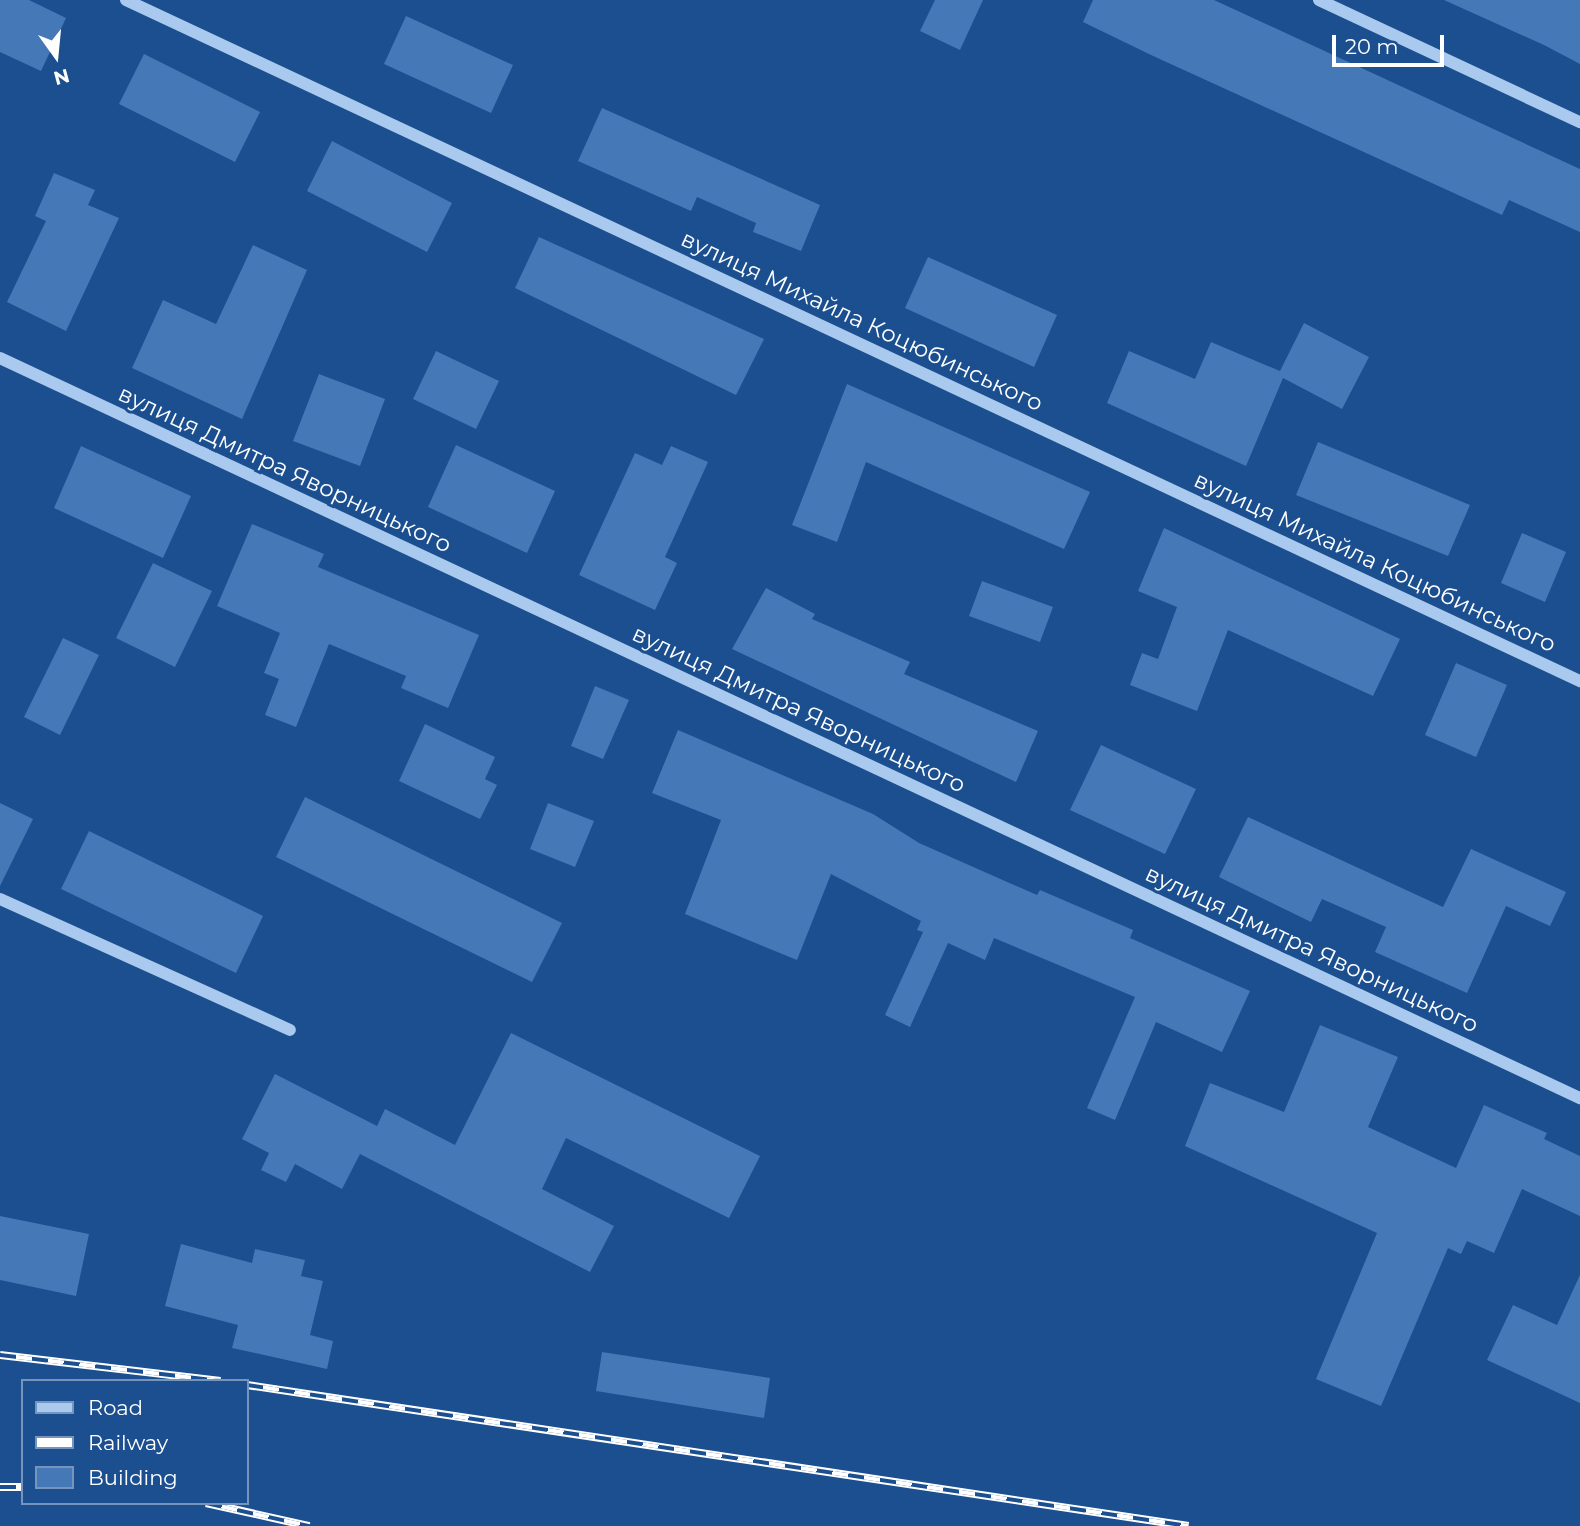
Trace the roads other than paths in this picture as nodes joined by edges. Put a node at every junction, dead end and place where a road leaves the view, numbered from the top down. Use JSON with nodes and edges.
{"nodes":[{"id":1,"x":126,"y":0,"type":"edge"},
{"id":2,"x":1319,"y":0,"type":"edge"},
{"id":3,"x":1580,"y":122,"type":"edge"},
{"id":4,"x":0,"y":358,"type":"edge"},
{"id":5,"x":1580,"y":681,"type":"edge"},
{"id":6,"x":0,"y":900,"type":"edge"},
{"id":7,"x":290,"y":1030,"type":"dead end"},
{"id":8,"x":1580,"y":1098,"type":"edge"}],
"edges":[{"from":1,"to":5,"type":"street","name":"вулиця Михайла Коцюбинського"},
{"from":2,"to":3,"type":"street"},
{"from":4,"to":8,"type":"street","name":"вулиця Дмитра Яворницького"},
{"from":6,"to":7,"type":"street"}]}
